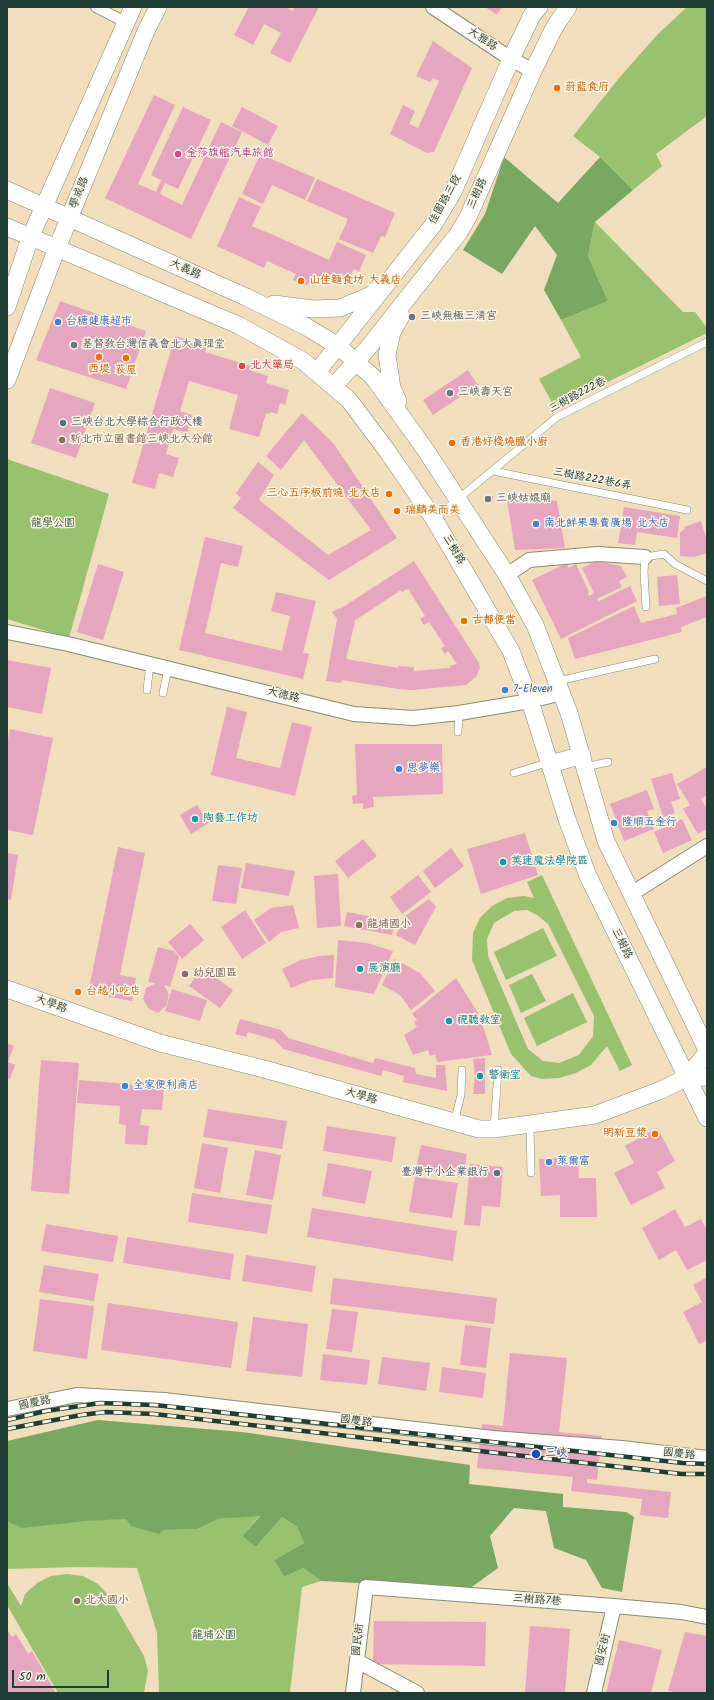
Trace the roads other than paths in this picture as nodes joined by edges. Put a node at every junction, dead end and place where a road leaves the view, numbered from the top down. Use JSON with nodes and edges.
{"nodes":[{"id":1,"x":96,"y":7,"type":"edge"},
{"id":2,"x":158,"y":7,"type":"edge"},
{"id":3,"x":433,"y":7,"type":"edge"},
{"id":4,"x":539,"y":7,"type":"edge"},
{"id":5,"x":568,"y":7,"type":"edge"},
{"id":6,"x":129,"y":14,"type":"edge"},
{"id":7,"x":510,"y":59,"type":"junction"},
{"id":8,"x":533,"y":71,"type":"junction"},
{"id":9,"x":7,"y":190,"type":"edge"},
{"id":10,"x":44,"y":207,"type":"junction"},
{"id":11,"x":70,"y":218,"type":"junction"},
{"id":12,"x":7,"y":227,"type":"edge"},
{"id":13,"x":30,"y":238,"type":"junction"},
{"id":14,"x":57,"y":248,"type":"junction"},
{"id":15,"x":394,"y":276,"type":"junction"},
{"id":16,"x":423,"y":276,"type":"junction"},
{"id":17,"x":246,"y":297,"type":"junction"},
{"id":18,"x":7,"y":307,"type":"edge"},
{"id":19,"x":707,"y":342,"type":"edge"},
{"id":20,"x":338,"y":346,"type":"junction"},
{"id":21,"x":356,"y":362,"type":"junction"},
{"id":22,"x":317,"y":372,"type":"junction"},
{"id":23,"x":7,"y":380,"type":"edge"},
{"id":24,"x":334,"y":386,"type":"junction"},
{"id":25,"x":425,"y":449,"type":"junction"},
{"id":26,"x":493,"y":471,"type":"junction"},
{"id":27,"x":458,"y":499,"type":"junction"},
{"id":28,"x":687,"y":510,"type":"dead end"},
{"id":29,"x":434,"y":519,"type":"junction"},
{"id":30,"x":645,"y":557,"type":"junction"},
{"id":31,"x":507,"y":575,"type":"junction"},
{"id":32,"x":707,"y":581,"type":"edge"},
{"id":33,"x":646,"y":607,"type":"dead end"},
{"id":34,"x":7,"y":632,"type":"edge"},
{"id":35,"x":656,"y":659,"type":"dead end"},
{"id":36,"x":150,"y":664,"type":"junction"},
{"id":37,"x":168,"y":668,"type":"junction"},
{"id":38,"x":560,"y":687,"type":"junction"},
{"id":39,"x":147,"y":690,"type":"dead end"},
{"id":40,"x":164,"y":693,"type":"dead end"},
{"id":41,"x":530,"y":701,"type":"junction"},
{"id":42,"x":459,"y":713,"type":"junction"},
{"id":43,"x":458,"y":732,"type":"dead end"},
{"id":44,"x":583,"y":761,"type":"junction"},
{"id":45,"x":608,"y":762,"type":"dead end"},
{"id":46,"x":551,"y":763,"type":"junction"},
{"id":47,"x":514,"y":773,"type":"dead end"},
{"id":48,"x":707,"y":846,"type":"edge"},
{"id":49,"x":631,"y":894,"type":"junction"},
{"id":50,"x":7,"y":989,"type":"edge"},
{"id":51,"x":707,"y":1051,"type":"edge"},
{"id":52,"x":462,"y":1070,"type":"dead end"},
{"id":53,"x":498,"y":1070,"type":"dead end"},
{"id":54,"x":707,"y":1077,"type":"edge"},
{"id":55,"x":686,"y":1078,"type":"junction"},
{"id":56,"x":707,"y":1118,"type":"edge"},
{"id":57,"x":454,"y":1123,"type":"junction"},
{"id":58,"x":530,"y":1124,"type":"junction"},
{"id":59,"x":494,"y":1129,"type":"junction"},
{"id":60,"x":531,"y":1173,"type":"dead end"},
{"id":61,"x":7,"y":1409,"type":"edge"},
{"id":62,"x":707,"y":1458,"type":"edge"},
{"id":63,"x":366,"y":1588,"type":"joint"},
{"id":64,"x":614,"y":1606,"type":"junction"},
{"id":65,"x":707,"y":1617,"type":"edge"},
{"id":66,"x":357,"y":1661,"type":"junction"},
{"id":67,"x":353,"y":1693,"type":"edge"},
{"id":68,"x":417,"y":1693,"type":"edge"},
{"id":69,"x":594,"y":1693,"type":"edge"}],
"edges":[{"from":1,"to":6,"type":"street"},
{"from":2,"to":11,"type":"street","name":"學成路"},
{"from":3,"to":7,"type":"street","name":"大雅路"},
{"from":4,"to":7,"type":"street","name":"佳園路三段"},
{"from":5,"to":8,"type":"street","name":"三樹路"},
{"from":6,"to":10,"type":"street"},
{"from":7,"to":8,"type":"street","name":"大雅路"},
{"from":7,"to":15,"type":"street","name":"佳園路三段"},
{"from":8,"to":16,"type":"street","name":"三樹路"},
{"from":9,"to":10,"type":"street","name":"大義路"},
{"from":10,"to":11,"type":"street","name":"大義路"},
{"from":10,"to":13,"type":"street"},
{"from":11,"to":14,"type":"street","name":"學成路"},
{"from":11,"to":17,"type":"street","name":"大義路"},
{"from":12,"to":13,"type":"street"},
{"from":13,"to":14,"type":"street"},
{"from":13,"to":18,"type":"street"},
{"from":14,"to":22,"type":"street"},
{"from":14,"to":23,"type":"street","name":"學成路"},
{"from":15,"to":17,"type":"street"},
{"from":15,"to":20,"type":"street","name":"佳園路三段"},
{"from":16,"to":21,"type":"street","name":"三樹路"},
{"from":16,"to":25,"type":"street"},
{"from":17,"to":20,"type":"street","name":"大義路"},
{"from":19,"to":26,"type":"lane","name":"三樹路222巷"},
{"from":20,"to":21,"type":"street","name":"大義路"},
{"from":20,"to":22,"type":"street","name":"佳園路三段"},
{"from":21,"to":24,"type":"street","name":"三樹路"},
{"from":21,"to":25,"type":"street"},
{"from":22,"to":24,"type":"street"},
{"from":24,"to":29,"type":"street","name":"三樹路"},
{"from":25,"to":27,"type":"street"},
{"from":26,"to":27,"type":"lane","name":"三樹路222巷"},
{"from":26,"to":28,"type":"lane","name":"三樹路222巷6弄"},
{"from":27,"to":29,"type":"lane","name":"三樹路222巷"},
{"from":27,"to":31,"type":"street"},
{"from":29,"to":41,"type":"street","name":"三樹路"},
{"from":30,"to":31,"type":"street"},
{"from":30,"to":32,"type":"lane"},
{"from":30,"to":33,"type":"lane"},
{"from":31,"to":38,"type":"street"},
{"from":34,"to":36,"type":"street","name":"大德路"},
{"from":35,"to":38,"type":"lane"},
{"from":36,"to":37,"type":"street","name":"大德路"},
{"from":36,"to":39,"type":"lane"},
{"from":37,"to":40,"type":"lane"},
{"from":37,"to":42,"type":"street","name":"大德路"},
{"from":38,"to":41,"type":"street","name":"大德路"},
{"from":38,"to":44,"type":"street"},
{"from":41,"to":42,"type":"street","name":"大德路"},
{"from":41,"to":46,"type":"street","name":"三樹路"},
{"from":42,"to":43,"type":"lane"},
{"from":44,"to":45,"type":"lane"},
{"from":44,"to":46,"type":"street"},
{"from":44,"to":49,"type":"street"},
{"from":46,"to":47,"type":"lane"},
{"from":46,"to":55,"type":"street","name":"三樹路"},
{"from":48,"to":49,"type":"street"},
{"from":49,"to":51,"type":"street"},
{"from":50,"to":57,"type":"street","name":"大學路"},
{"from":51,"to":55,"type":"street","name":"大學路"},
{"from":52,"to":57,"type":"lane"},
{"from":53,"to":59,"type":"lane"},
{"from":54,"to":55,"type":"street"},
{"from":55,"to":56,"type":"street","name":"三樹路"},
{"from":55,"to":58,"type":"street","name":"大學路"},
{"from":57,"to":59,"type":"street","name":"大學路"},
{"from":58,"to":59,"type":"street","name":"大學路"},
{"from":58,"to":60,"type":"lane"},
{"from":61,"to":62,"type":"street","name":"國慶路"},
{"from":63,"to":64,"type":"street","name":"三樹路7巷"},
{"from":63,"to":66,"type":"street","name":"國民街"},
{"from":64,"to":65,"type":"street","name":"三樹路7巷"},
{"from":64,"to":69,"type":"street","name":"國安街"},
{"from":66,"to":67,"type":"street","name":"國民街"},
{"from":66,"to":68,"type":"street"}]}
